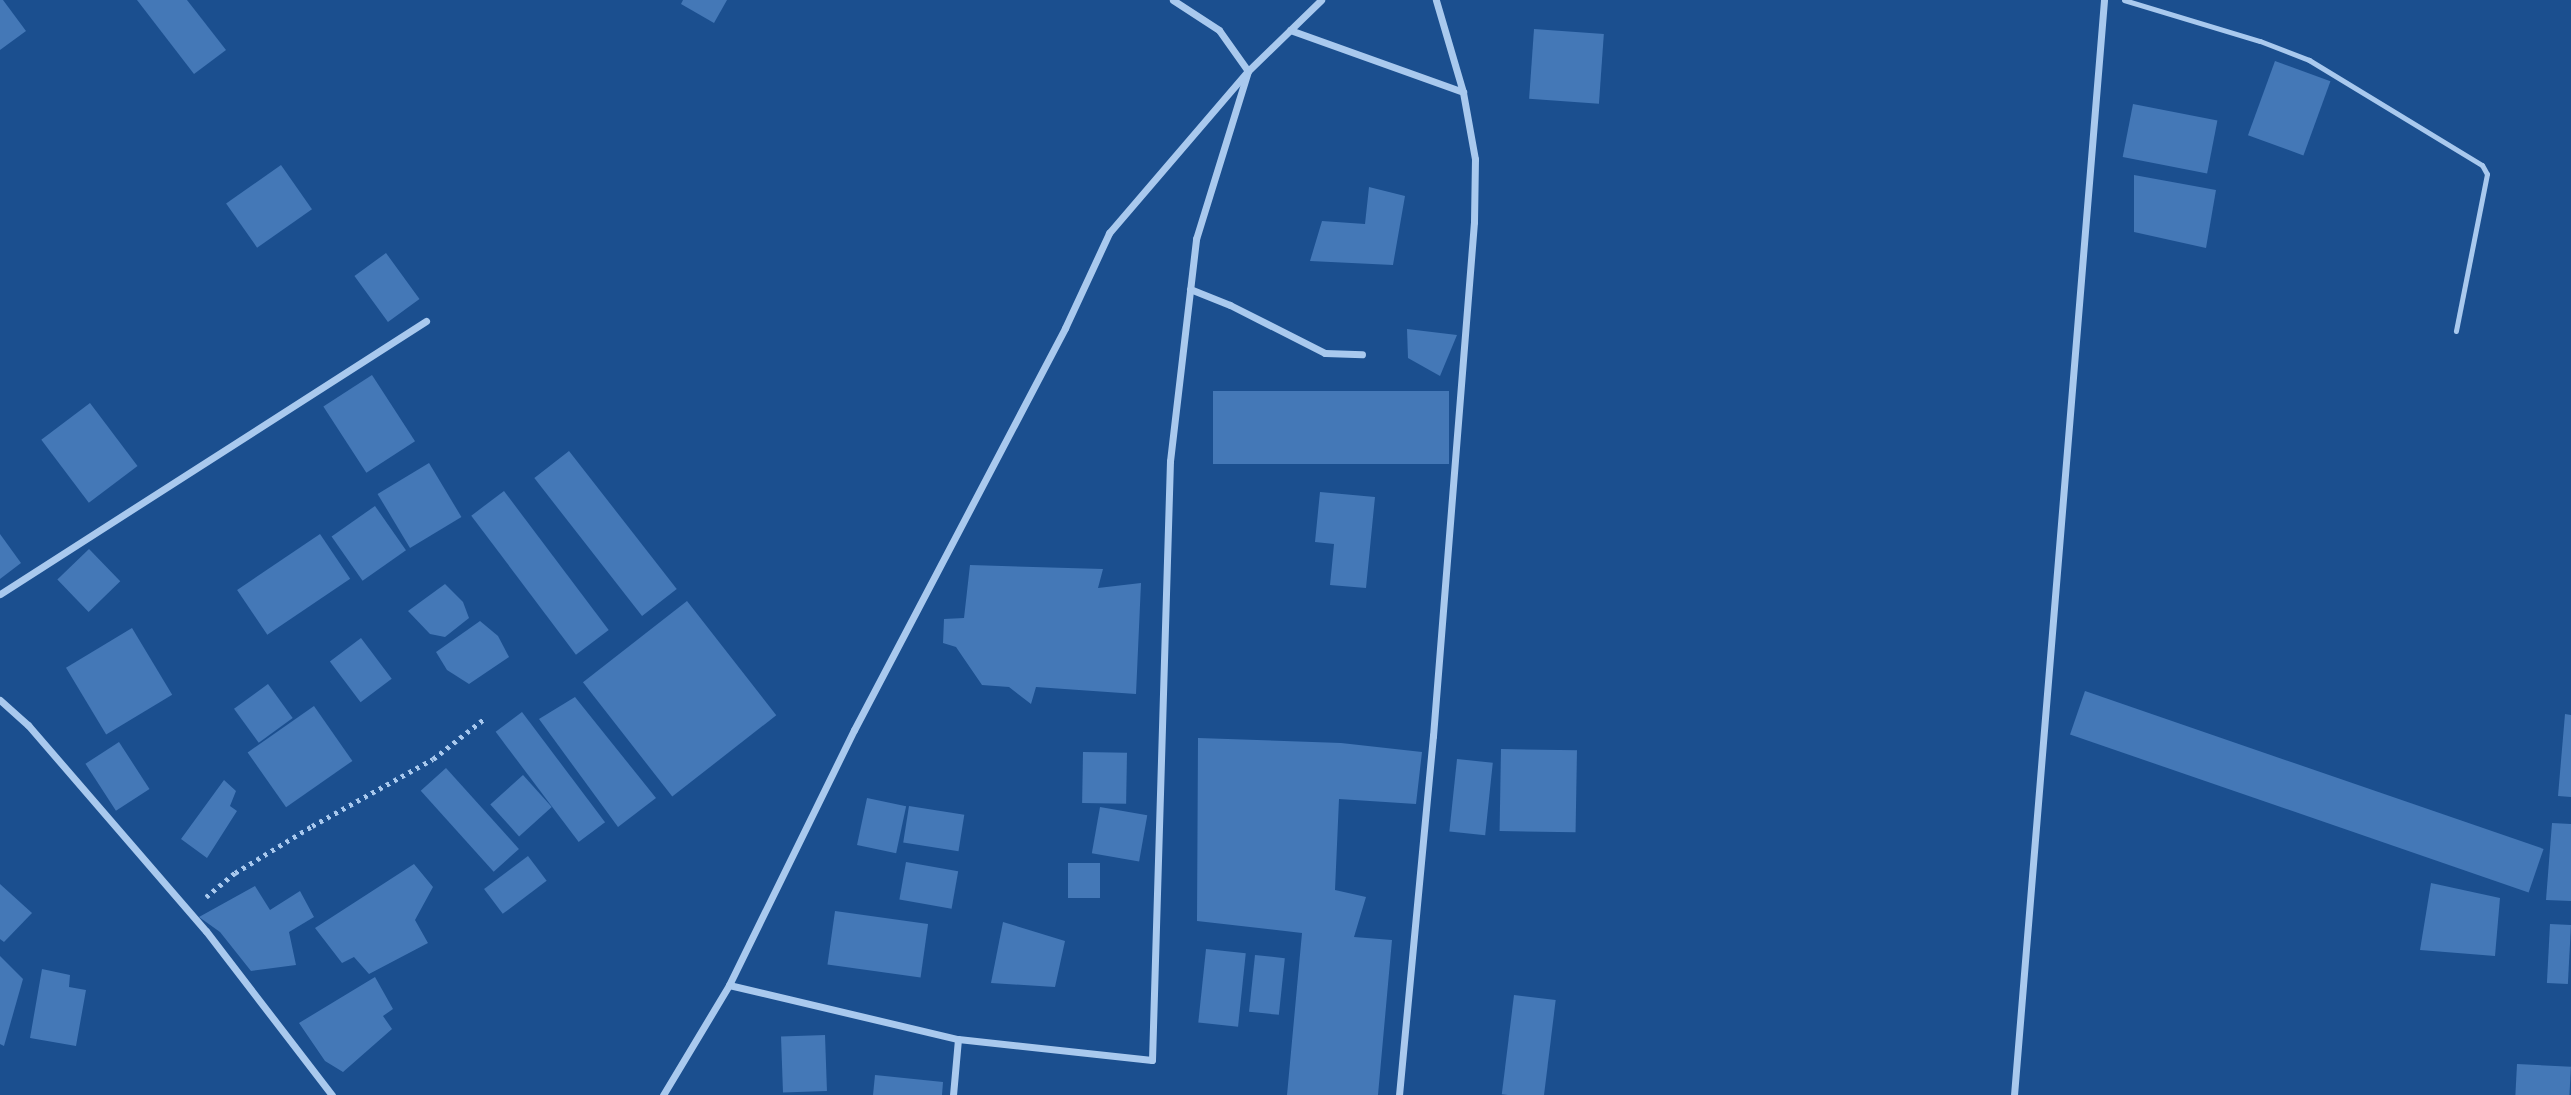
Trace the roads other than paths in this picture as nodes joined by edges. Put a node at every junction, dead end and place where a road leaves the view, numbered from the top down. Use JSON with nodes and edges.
{"nodes":[{"id":1,"x":1173,"y":0,"type":"edge"},
{"id":2,"x":1321,"y":0,"type":"edge"},
{"id":3,"x":1436,"y":0,"type":"edge"},
{"id":4,"x":2105,"y":0,"type":"edge"},
{"id":5,"x":2124,"y":0,"type":"edge"},
{"id":6,"x":1290,"y":30,"type":"junction"},
{"id":7,"x":1248,"y":71,"type":"junction"},
{"id":8,"x":1463,"y":92,"type":"junction"},
{"id":9,"x":1190,"y":289,"type":"junction"},
{"id":10,"x":426,"y":321,"type":"dead end"},
{"id":11,"x":2456,"y":331,"type":"dead end"},
{"id":12,"x":1362,"y":354,"type":"dead end"},
{"id":13,"x":0,"y":594,"type":"edge"},
{"id":14,"x":0,"y":700,"type":"edge"},
{"id":15,"x":729,"y":985,"type":"junction"},
{"id":16,"x":958,"y":1039,"type":"junction"},
{"id":17,"x":332,"y":1095,"type":"edge"},
{"id":18,"x":663,"y":1095,"type":"edge"},
{"id":19,"x":953,"y":1095,"type":"edge"},
{"id":20,"x":1399,"y":1095,"type":"edge"},
{"id":21,"x":2014,"y":1095,"type":"edge"}],
"edges":[{"from":1,"to":7,"type":"street"},
{"from":2,"to":6,"type":"street"},
{"from":3,"to":8,"type":"street"},
{"from":4,"to":21,"type":"street"},
{"from":5,"to":11,"type":"lane"},
{"from":6,"to":7,"type":"street"},
{"from":6,"to":8,"type":"street"},
{"from":7,"to":9,"type":"street"},
{"from":7,"to":15,"type":"street"},
{"from":8,"to":20,"type":"street"},
{"from":9,"to":12,"type":"street"},
{"from":9,"to":16,"type":"street"},
{"from":10,"to":13,"type":"street"},
{"from":14,"to":17,"type":"street"},
{"from":15,"to":16,"type":"street"},
{"from":15,"to":18,"type":"street"},
{"from":16,"to":19,"type":"street"}]}
